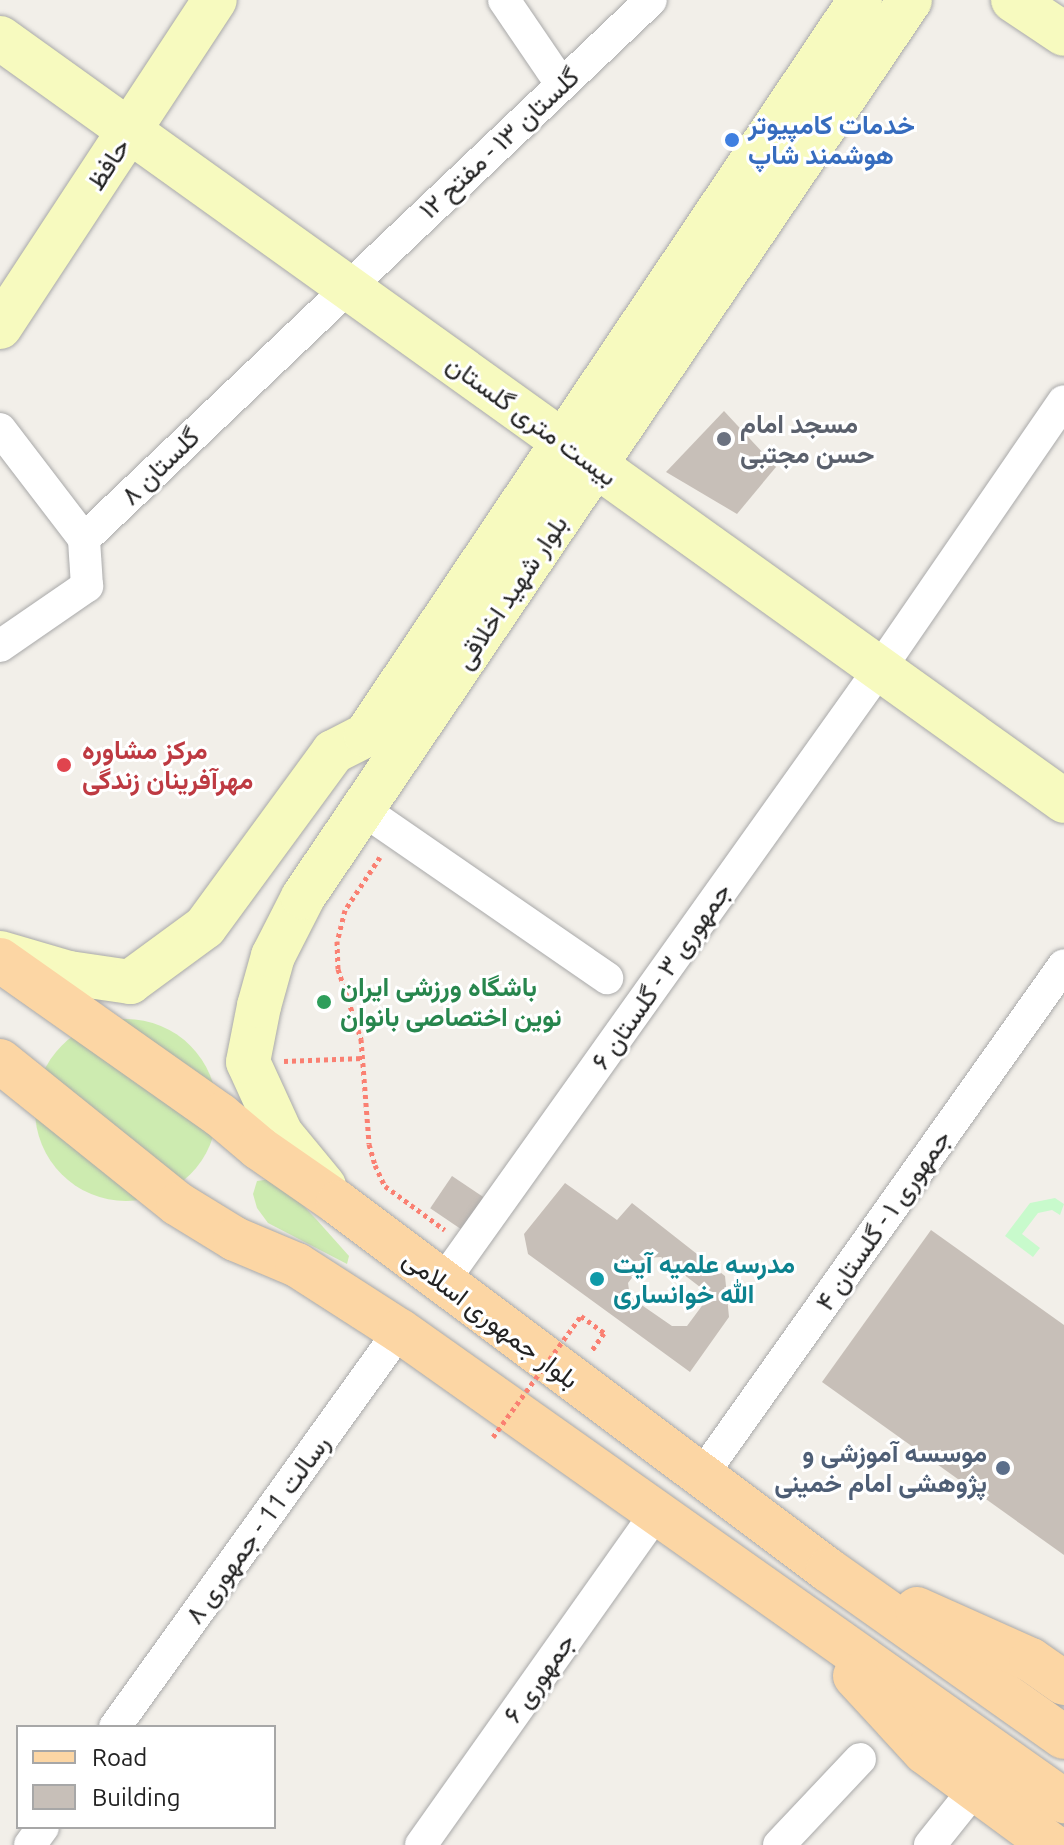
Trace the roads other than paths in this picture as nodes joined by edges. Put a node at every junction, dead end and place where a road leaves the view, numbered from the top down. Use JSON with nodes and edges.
{"nodes":[{"id":1,"x":215,"y":0,"type":"edge"},
{"id":2,"x":504,"y":0,"type":"edge"},
{"id":3,"x":651,"y":0,"type":"edge"},
{"id":4,"x":860,"y":0,"type":"edge"},
{"id":5,"x":910,"y":0,"type":"edge"},
{"id":6,"x":1013,"y":0,"type":"edge"},
{"id":7,"x":1064,"y":34,"type":"edge"},
{"id":8,"x":0,"y":38,"type":"edge"},
{"id":9,"x":561,"y":84,"type":"junction"},
{"id":10,"x":129,"y":131,"type":"junction"},
{"id":11,"x":347,"y":287,"type":"junction"},
{"id":12,"x":0,"y":327,"type":"edge"},
{"id":13,"x":1064,"y":401,"type":"edge"},
{"id":14,"x":0,"y":429,"type":"edge"},
{"id":15,"x":561,"y":441,"type":"junction"},
{"id":16,"x":596,"y":467,"type":"junction"},
{"id":17,"x":84,"y":539,"type":"junction"},
{"id":18,"x":0,"y":646,"type":"edge"},
{"id":19,"x":879,"y":670,"type":"junction"},
{"id":20,"x":1064,"y":801,"type":"edge"},
{"id":21,"x":379,"y":821,"type":"junction"},
{"id":22,"x":0,"y":953,"type":"edge"},
{"id":23,"x":0,"y":960,"type":"edge"},
{"id":24,"x":1064,"y":965,"type":"edge"},
{"id":25,"x":607,"y":978,"type":"dead end"},
{"id":26,"x":0,"y":1061,"type":"edge"},
{"id":27,"x":338,"y":1203,"type":"junction"},
{"id":28,"x":442,"y":1283,"type":"junction"},
{"id":29,"x":400,"y":1331,"type":"junction"},
{"id":30,"x":702,"y":1475,"type":"junction"},
{"id":31,"x":657,"y":1512,"type":"junction"},
{"id":32,"x":828,"y":1570,"type":"junction"},
{"id":33,"x":797,"y":1613,"type":"junction"},
{"id":34,"x":1064,"y":1683,"type":"edge"},
{"id":35,"x":116,"y":1725,"type":"edge"},
{"id":36,"x":1064,"y":1737,"type":"edge"},
{"id":37,"x":860,"y":1759,"type":"dead end"},
{"id":38,"x":974,"y":1790,"type":"junction"},
{"id":39,"x":1064,"y":1801,"type":"edge"},
{"id":40,"x":421,"y":1845,"type":"edge"},
{"id":41,"x":779,"y":1845,"type":"edge"},
{"id":42,"x":930,"y":1845,"type":"edge"},
{"id":43,"x":1051,"y":1845,"type":"edge"}],
"edges":[{"from":1,"to":10,"type":"main road","name":"حافظ"},
{"from":2,"to":9,"type":"street"},
{"from":3,"to":9,"type":"street","name":"گلستان ۱۳ - مفتح ۱۲"},
{"from":4,"to":15,"type":"main road","name":"بلوار شهید اخلاقی"},
{"from":5,"to":16,"type":"main road","name":"بلوار شهید اخلاقی"},
{"from":6,"to":7,"type":"main road"},
{"from":8,"to":10,"type":"main road","name":"بیست متری گلستان"},
{"from":9,"to":11,"type":"street","name":"گلستان ۱۳ - مفتح ۱۲"},
{"from":10,"to":11,"type":"main road","name":"بیست متری گلستان"},
{"from":10,"to":12,"type":"main road","name":"حافظ"},
{"from":11,"to":15,"type":"main road","name":"بیست متری گلستان"},
{"from":11,"to":17,"type":"street","name":"گلستان ۸"},
{"from":13,"to":19,"type":"street","name":"جمهوری ۳ - گلستان ۶"},
{"from":14,"to":17,"type":"street"},
{"from":15,"to":16,"type":"main road","name":"بیست متری گلستان"},
{"from":15,"to":22,"type":"main road","name":"بلوار شهید اخلاقی"},
{"from":16,"to":19,"type":"main road","name":"بیست متری گلستان"},
{"from":16,"to":21,"type":"main road","name":"بلوار شهید اخلاقی"},
{"from":17,"to":18,"type":"street"},
{"from":19,"to":20,"type":"main road","name":"بیست متری گلستان"},
{"from":19,"to":28,"type":"street","name":"جمهوری ۳ - گلستان ۶"},
{"from":21,"to":25,"type":"street"},
{"from":21,"to":27,"type":"main road","name":"بلوار شهید اخلاقی"},
{"from":23,"to":27,"type":"main road","name":"بلوار جمهوری اسلامی"},
{"from":24,"to":30,"type":"street","name":"جمهوری ۱ - گلستان ۴"},
{"from":26,"to":29,"type":"main road"},
{"from":27,"to":28,"type":"main road","name":"بلوار جمهوری اسلامی"},
{"from":28,"to":30,"type":"main road","name":"بلوار جمهوری اسلامی"},
{"from":29,"to":31,"type":"main road"},
{"from":29,"to":35,"type":"street","name":"رسالت 11 - جمهوری ۸"},
{"from":30,"to":32,"type":"main road","name":"بلوار جمهوری اسلامی"},
{"from":31,"to":33,"type":"main road"},
{"from":31,"to":40,"type":"street","name":"جمهوری ۶"},
{"from":32,"to":34,"type":"main road"},
{"from":32,"to":36,"type":"main road","name":"بلوار جمهوری اسلامی"},
{"from":33,"to":38,"type":"main road"},
{"from":33,"to":39,"type":"main road"},
{"from":37,"to":41,"type":"street"},
{"from":38,"to":42,"type":"street"},
{"from":38,"to":43,"type":"main road"}]}
